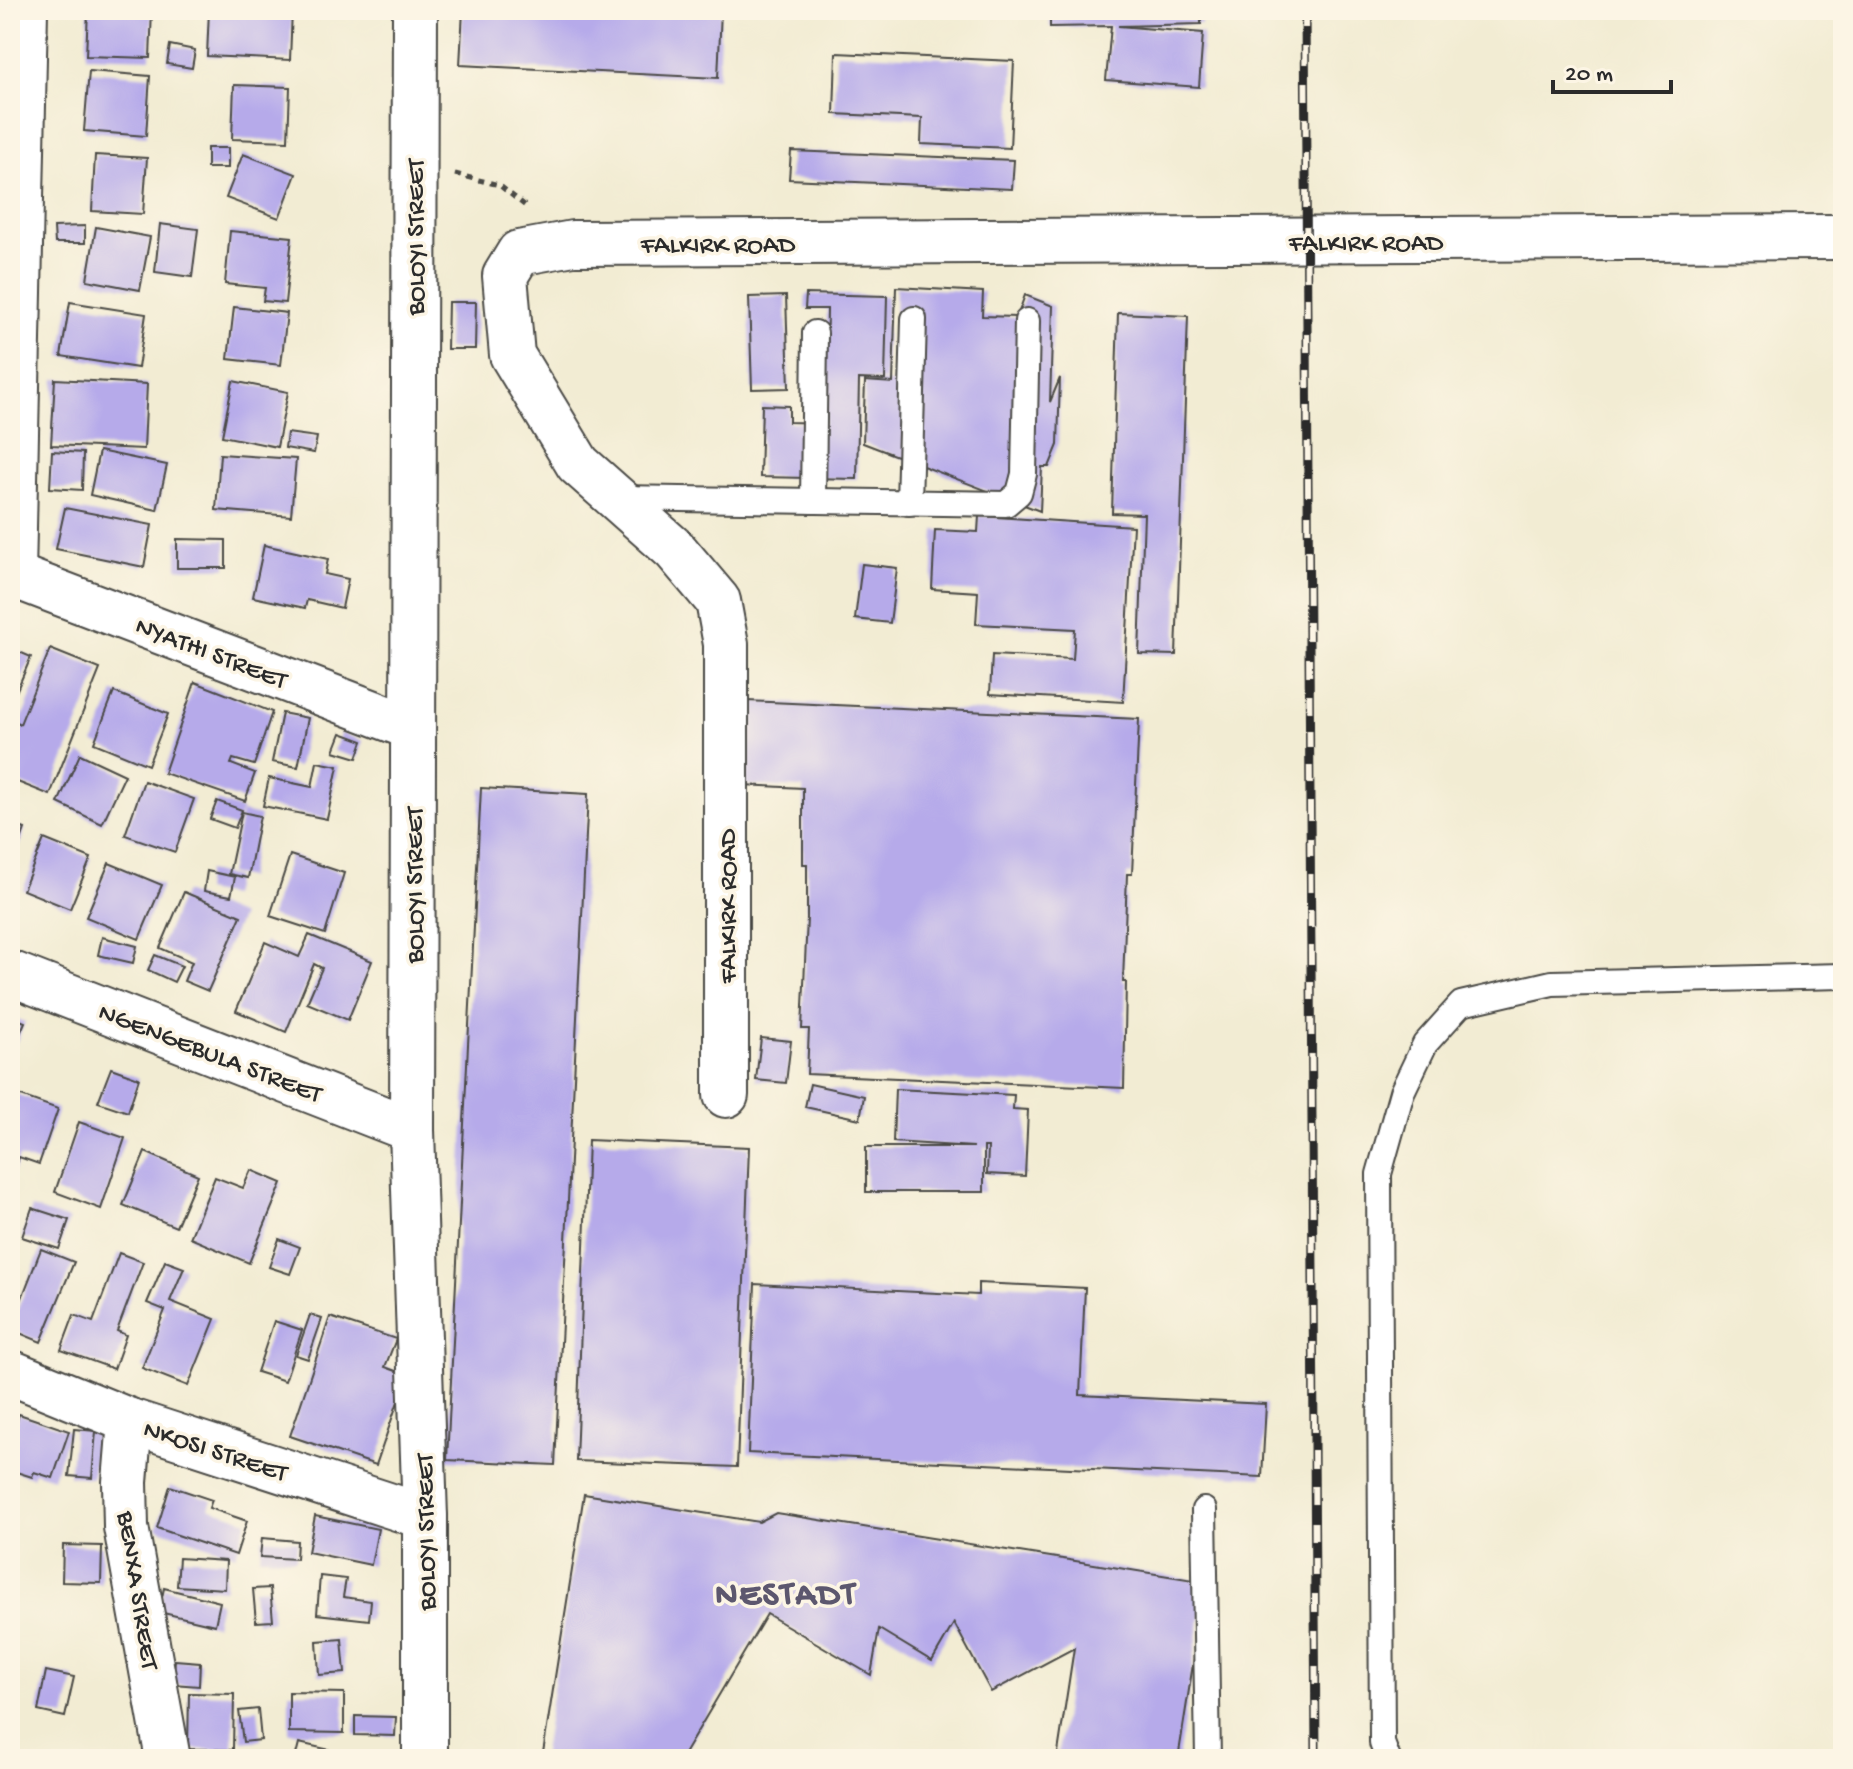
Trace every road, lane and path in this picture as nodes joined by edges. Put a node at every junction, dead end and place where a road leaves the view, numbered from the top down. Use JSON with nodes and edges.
{"nodes":[{"id":1,"x":25,"y":10,"type":"edge"},
{"id":2,"x":415,"y":10,"type":"edge"},
{"id":3,"x":415,"y":164,"type":"junction"},
{"id":4,"x":1843,"y":237,"type":"edge"},
{"id":5,"x":573,"y":243,"type":"junction"},
{"id":6,"x":914,"y":319,"type":"dead end"},
{"id":7,"x":1027,"y":321,"type":"dead end"},
{"id":8,"x":815,"y":333,"type":"dead end"},
{"id":9,"x":617,"y":498,"type":"junction"},
{"id":10,"x":813,"y":501,"type":"junction"},
{"id":11,"x":909,"y":503,"type":"junction"},
{"id":12,"x":12,"y":574,"type":"edge"},
{"id":13,"x":413,"y":728,"type":"junction"},
{"id":14,"x":10,"y":973,"type":"edge"},
{"id":15,"x":1843,"y":976,"type":"edge"},
{"id":16,"x":726,"y":1095,"type":"dead end"},
{"id":17,"x":412,"y":1130,"type":"junction"},
{"id":18,"x":10,"y":1372,"type":"edge"},
{"id":19,"x":130,"y":1421,"type":"junction"},
{"id":20,"x":1204,"y":1510,"type":"dead end"},
{"id":21,"x":425,"y":1517,"type":"junction"},
{"id":22,"x":168,"y":1759,"type":"edge"},
{"id":23,"x":425,"y":1759,"type":"edge"},
{"id":24,"x":1208,"y":1759,"type":"edge"},
{"id":25,"x":1388,"y":1759,"type":"edge"}],
"edges":[{"from":1,"to":12,"type":"street"},
{"from":2,"to":3,"type":"street","name":"BOLOYI STREET"},
{"from":3,"to":5,"type":"path"},
{"from":3,"to":13,"type":"street","name":"BOLOYI STREET"},
{"from":4,"to":5,"type":"street","name":"FALKIRK ROAD"},
{"from":5,"to":9,"type":"street","name":"FALKIRK ROAD"},
{"from":6,"to":11,"type":"lane"},
{"from":7,"to":11,"type":"lane"},
{"from":8,"to":10,"type":"lane"},
{"from":9,"to":10,"type":"lane"},
{"from":9,"to":16,"type":"street","name":"FALKIRK ROAD"},
{"from":10,"to":11,"type":"lane"},
{"from":12,"to":13,"type":"street","name":"NYATHI STREET"},
{"from":13,"to":17,"type":"street","name":"BOLOYI STREET"},
{"from":14,"to":17,"type":"street","name":"NGENGEBULA STREET"},
{"from":15,"to":25,"type":"lane"},
{"from":17,"to":21,"type":"street","name":"BOLOYI STREET"},
{"from":18,"to":19,"type":"street","name":"NKOSI STREET"},
{"from":19,"to":21,"type":"street","name":"NKOSI STREET"},
{"from":19,"to":22,"type":"street","name":"BENXA STREET"},
{"from":20,"to":24,"type":"lane"},
{"from":21,"to":23,"type":"street","name":"BOLOYI STREET"}]}
